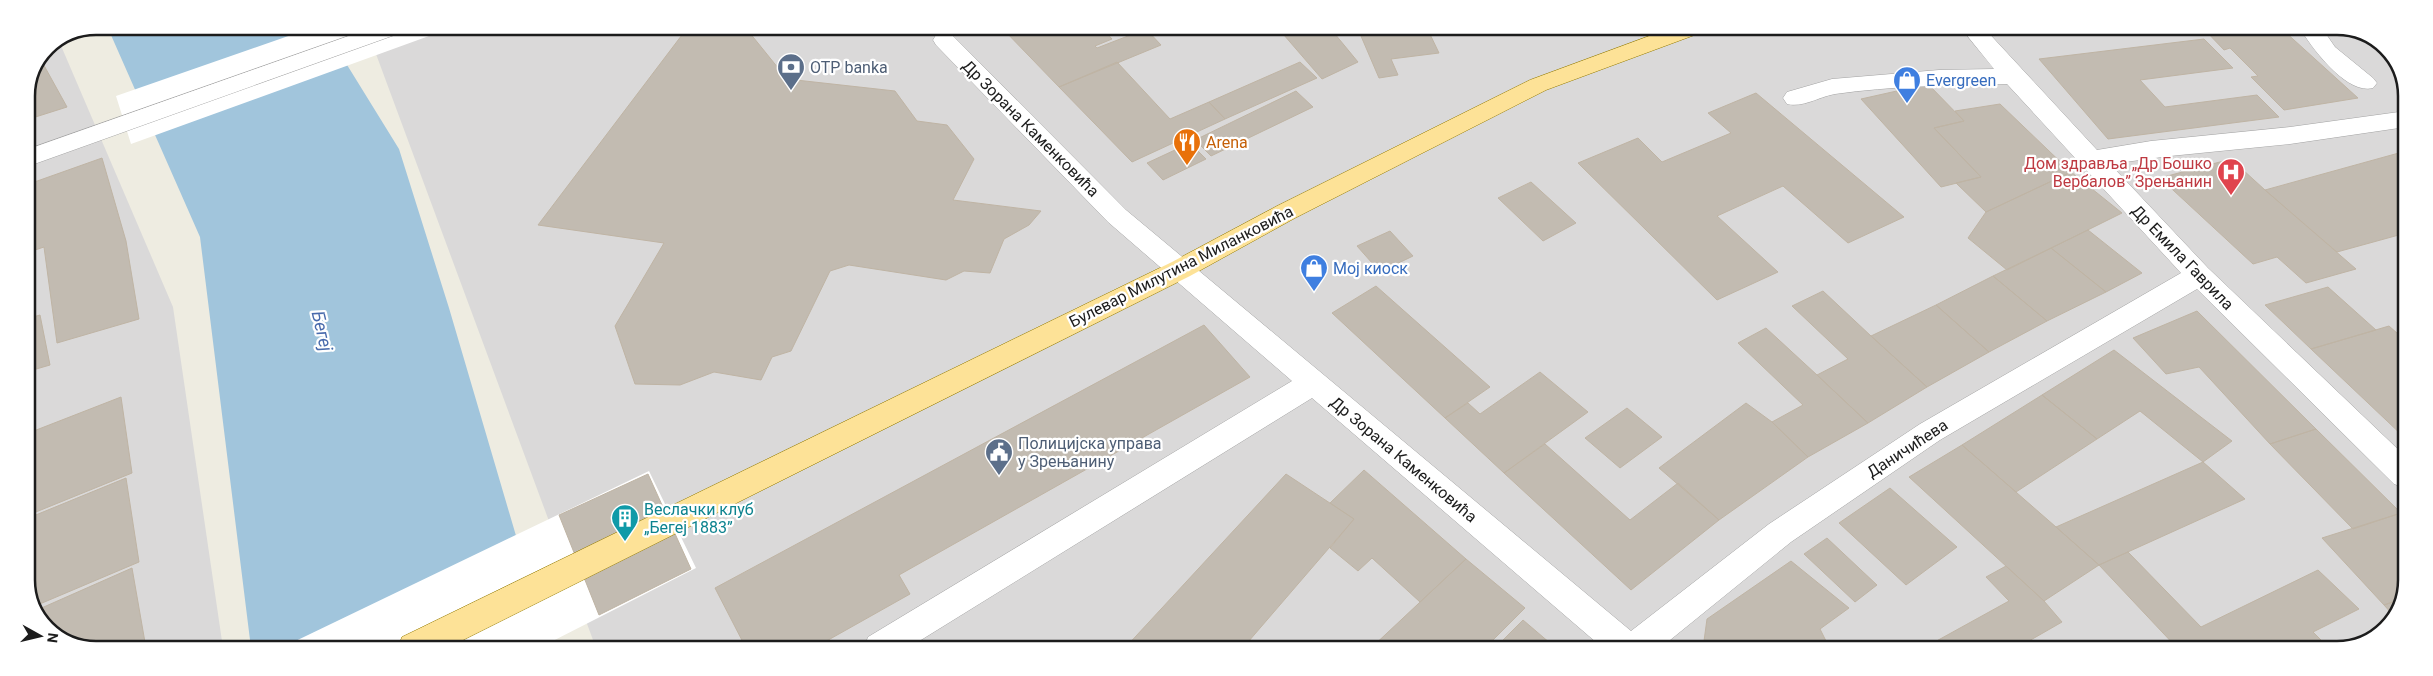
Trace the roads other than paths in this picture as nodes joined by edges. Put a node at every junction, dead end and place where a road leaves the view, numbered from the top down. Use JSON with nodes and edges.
{"nodes":[{"id":1,"x":370,"y":35,"type":"edge"},
{"id":2,"x":1673,"y":35,"type":"edge"},
{"id":3,"x":1978,"y":35,"type":"edge"},
{"id":4,"x":2315,"y":35,"type":"edge"},
{"id":5,"x":944,"y":40,"type":"dead end"},
{"id":6,"x":2013,"y":76,"type":"junction"},
{"id":7,"x":2365,"y":83,"type":"dead end"},
{"id":8,"x":1795,"y":98,"type":"dead end"},
{"id":9,"x":2398,"y":120,"type":"edge"},
{"id":10,"x":35,"y":156,"type":"edge"},
{"id":11,"x":2091,"y":160,"type":"junction"},
{"id":12,"x":1180,"y":269,"type":"junction"},
{"id":13,"x":2199,"y":276,"type":"junction"},
{"id":14,"x":1314,"y":382,"type":"junction"},
{"id":15,"x":2398,"y":468,"type":"edge"},
{"id":16,"x":428,"y":641,"type":"edge"},
{"id":17,"x":891,"y":641,"type":"edge"},
{"id":18,"x":1619,"y":641,"type":"edge"},
{"id":19,"x":1644,"y":641,"type":"edge"}],
"edges":[{"from":1,"to":10,"type":"street"},
{"from":2,"to":12,"type":"main road","name":"Булевар Милутина Миланковића"},
{"from":3,"to":6,"type":"street","name":"Др Емила Гаврила"},
{"from":4,"to":7,"type":"street"},
{"from":5,"to":12,"type":"street","name":"Др Зорана Каменковића"},
{"from":6,"to":8,"type":"street"},
{"from":6,"to":11,"type":"street","name":"Др Емила Гаврила"},
{"from":9,"to":11,"type":"street"},
{"from":11,"to":13,"type":"street","name":"Др Емила Гаврила"},
{"from":12,"to":14,"type":"street","name":"Др Зорана Каменковића"},
{"from":12,"to":16,"type":"main road","name":"Булевар Милутина Миланковића"},
{"from":13,"to":15,"type":"street","name":"Др Емила Гаврила"},
{"from":13,"to":19,"type":"street","name":"Даничићева"},
{"from":14,"to":17,"type":"street"},
{"from":14,"to":18,"type":"street","name":"Др Зорана Каменковића"}]}
